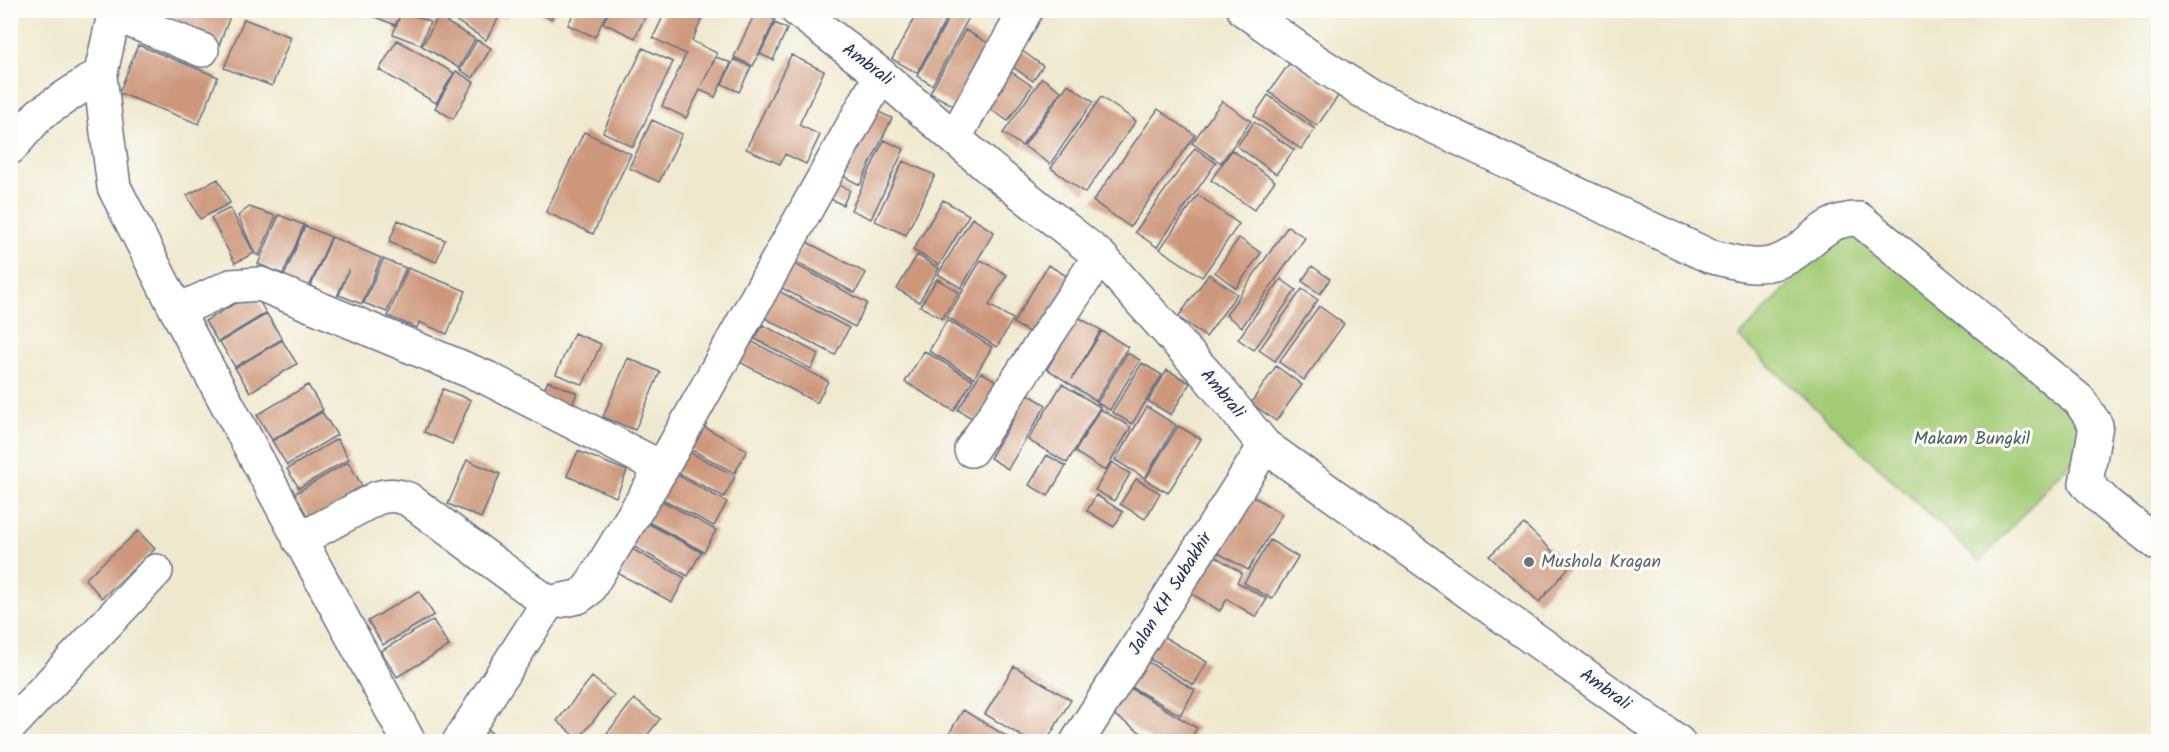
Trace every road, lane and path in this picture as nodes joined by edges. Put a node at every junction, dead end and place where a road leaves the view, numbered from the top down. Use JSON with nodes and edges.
{"nodes":[{"id":1,"x":796,"y":10,"type":"edge"},
{"id":2,"x":1026,"y":10,"type":"edge"},
{"id":3,"x":1244,"y":10,"type":"edge"},
{"id":4,"x":114,"y":12,"type":"edge"},
{"id":5,"x":202,"y":50,"type":"dead end"},
{"id":6,"x":881,"y":75,"type":"junction"},
{"id":7,"x":95,"y":79,"type":"junction"},
{"id":8,"x":956,"y":137,"type":"junction"},
{"id":9,"x":10,"y":148,"type":"edge"},
{"id":10,"x":1100,"y":256,"type":"junction"},
{"id":11,"x":177,"y":311,"type":"junction"},
{"id":12,"x":1265,"y":446,"type":"junction"},
{"id":13,"x":971,"y":450,"type":"dead end"},
{"id":14,"x":662,"y":468,"type":"junction"},
{"id":15,"x":299,"y":540,"type":"junction"},
{"id":16,"x":2158,"y":544,"type":"edge"},
{"id":17,"x":156,"y":571,"type":"dead end"},
{"id":18,"x":548,"y":603,"type":"junction"},
{"id":19,"x":10,"y":726,"type":"edge"},
{"id":20,"x":409,"y":741,"type":"edge"},
{"id":21,"x":459,"y":741,"type":"edge"},
{"id":22,"x":1077,"y":741,"type":"edge"},
{"id":23,"x":1678,"y":741,"type":"edge"}],
"edges":[{"from":1,"to":6,"type":"street","name":"Ambrali"},
{"from":2,"to":8,"type":"street"},
{"from":3,"to":16,"type":"street"},
{"from":4,"to":5,"type":"street"},
{"from":4,"to":7,"type":"street"},
{"from":6,"to":8,"type":"street","name":"Ambrali"},
{"from":6,"to":14,"type":"street"},
{"from":7,"to":9,"type":"street"},
{"from":7,"to":11,"type":"street"},
{"from":8,"to":10,"type":"street","name":"Ambrali"},
{"from":10,"to":12,"type":"street","name":"Ambrali"},
{"from":10,"to":13,"type":"street"},
{"from":11,"to":14,"type":"street"},
{"from":11,"to":15,"type":"street"},
{"from":12,"to":22,"type":"street","name":"Jalan KH Subakhir"},
{"from":12,"to":23,"type":"street","name":"Ambrali"},
{"from":14,"to":18,"type":"street"},
{"from":15,"to":18,"type":"street"},
{"from":15,"to":20,"type":"street"},
{"from":17,"to":19,"type":"street"},
{"from":18,"to":21,"type":"street"}]}
